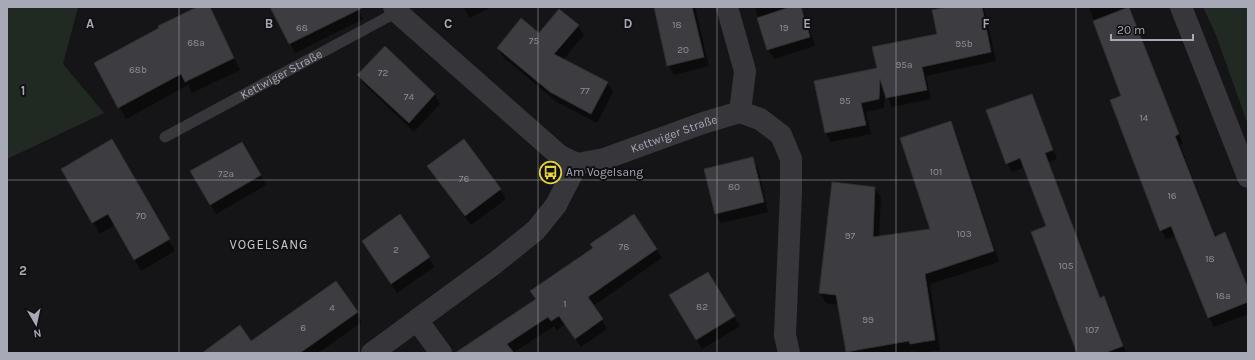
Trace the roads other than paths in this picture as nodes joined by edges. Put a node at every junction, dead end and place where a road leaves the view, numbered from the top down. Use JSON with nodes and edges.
{"nodes":[{"id":1,"x":727,"y":7,"type":"edge"},
{"id":2,"x":1181,"y":7,"type":"edge"},
{"id":3,"x":395,"y":10,"type":"edge"},
{"id":4,"x":740,"y":112,"type":"junction"},
{"id":5,"x":165,"y":137,"type":"dead end"},
{"id":6,"x":577,"y":164,"type":"junction"},
{"id":7,"x":1248,"y":177,"type":"edge"},
{"id":8,"x":416,"y":320,"type":"junction"},
{"id":9,"x":372,"y":353,"type":"edge"},
{"id":10,"x":441,"y":353,"type":"edge"},
{"id":11,"x":788,"y":353,"type":"edge"}],
"edges":[{"from":1,"to":4,"type":"street"},
{"from":2,"to":7,"type":"street"},
{"from":3,"to":5,"type":"lane","name":"Kettwiger Straße"},
{"from":3,"to":6,"type":"street","name":"Kettwiger Straße"},
{"from":4,"to":6,"type":"street","name":"Kettwiger Straße"},
{"from":4,"to":11,"type":"street"},
{"from":6,"to":8,"type":"street"},
{"from":8,"to":9,"type":"street"},
{"from":8,"to":10,"type":"street"}]}
